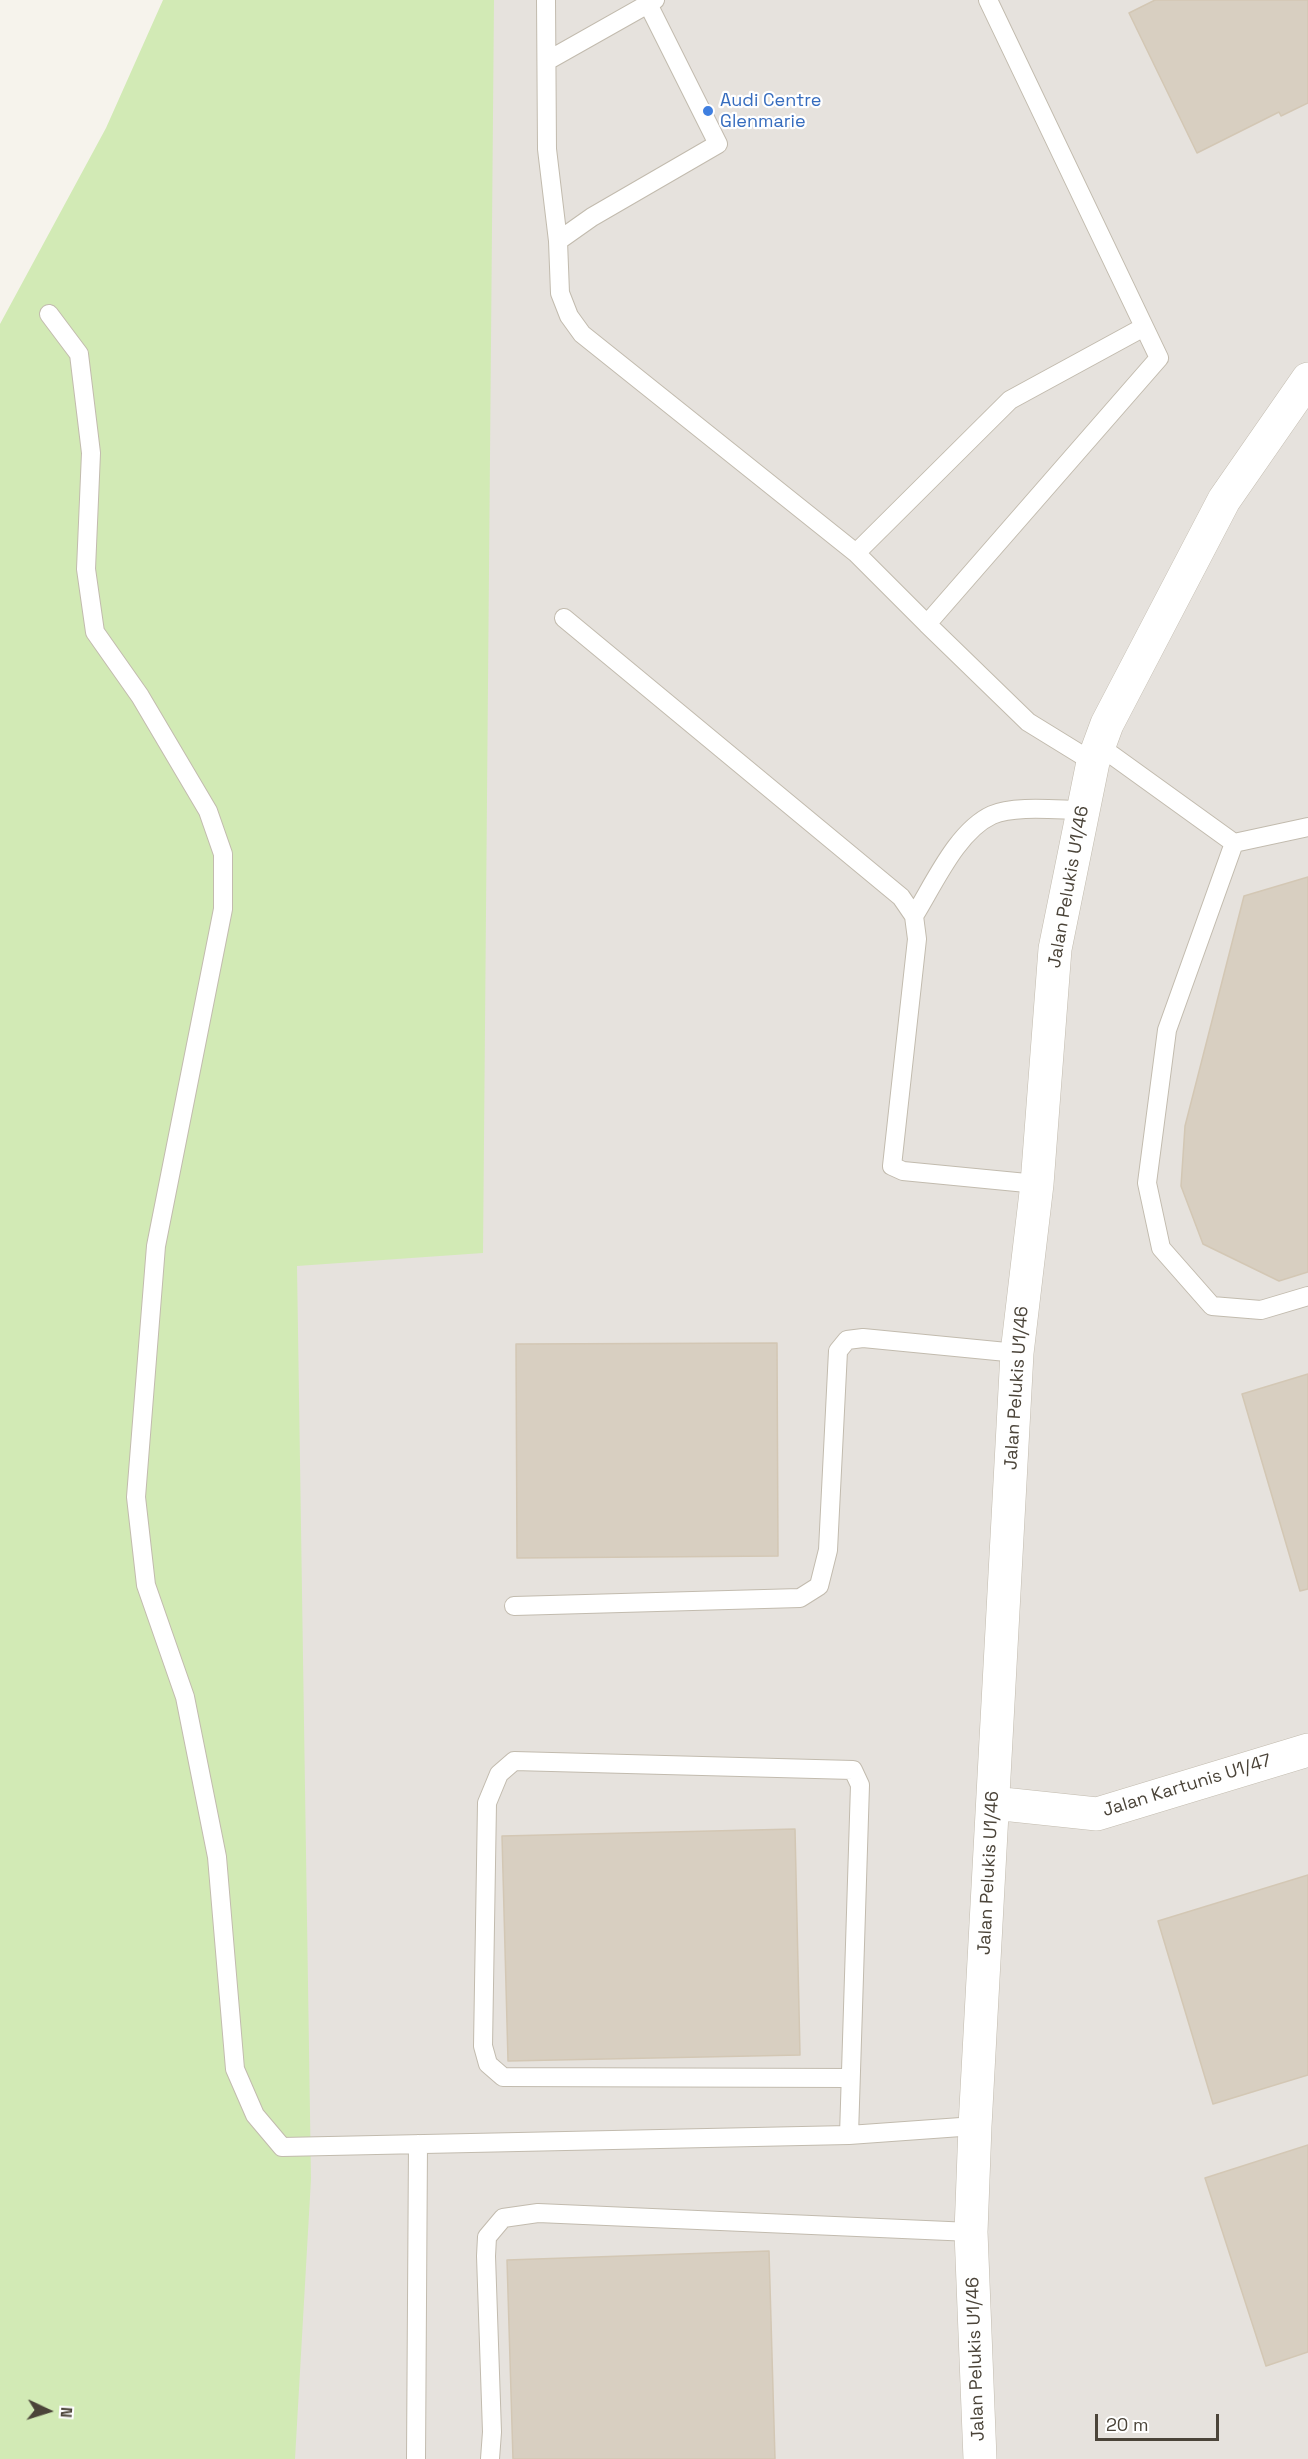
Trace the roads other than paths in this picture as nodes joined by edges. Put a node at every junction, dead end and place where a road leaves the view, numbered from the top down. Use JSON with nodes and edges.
{"nodes":[{"id":1,"x":546,"y":0,"type":"edge"},
{"id":2,"x":988,"y":0,"type":"edge"},
{"id":3,"x":652,"y":2,"type":"edge"},
{"id":4,"x":547,"y":61,"type":"junction"},
{"id":5,"x":558,"y":241,"type":"junction"},
{"id":6,"x":49,"y":314,"type":"dead end"},
{"id":7,"x":1144,"y":327,"type":"junction"},
{"id":8,"x":1308,"y":379,"type":"edge"},
{"id":9,"x":856,"y":554,"type":"junction"},
{"id":10,"x":564,"y":618,"type":"dead end"},
{"id":11,"x":927,"y":624,"type":"junction"},
{"id":12,"x":1095,"y":753,"type":"junction"},
{"id":13,"x":1083,"y":810,"type":"junction"},
{"id":14,"x":1308,"y":827,"type":"edge"},
{"id":15,"x":1234,"y":843,"type":"junction"},
{"id":16,"x":914,"y":916,"type":"junction"},
{"id":17,"x":1036,"y":1184,"type":"junction"},
{"id":18,"x":1308,"y":1296,"type":"edge"},
{"id":19,"x":1017,"y":1353,"type":"junction"},
{"id":20,"x":514,"y":1606,"type":"dead end"},
{"id":21,"x":1308,"y":1750,"type":"edge"},
{"id":22,"x":993,"y":1803,"type":"junction"},
{"id":23,"x":850,"y":2078,"type":"junction"},
{"id":24,"x":975,"y":2126,"type":"junction"},
{"id":25,"x":849,"y":2135,"type":"junction"},
{"id":26,"x":418,"y":2144,"type":"junction"},
{"id":27,"x":971,"y":2232,"type":"junction"},
{"id":28,"x":416,"y":2459,"type":"edge"},
{"id":29,"x":490,"y":2459,"type":"edge"},
{"id":30,"x":980,"y":2459,"type":"edge"}],
"edges":[{"from":1,"to":4,"type":"lane"},
{"from":2,"to":7,"type":"lane"},
{"from":3,"to":4,"type":"lane"},
{"from":3,"to":5,"type":"lane"},
{"from":4,"to":5,"type":"lane"},
{"from":5,"to":9,"type":"lane"},
{"from":6,"to":26,"type":"lane"},
{"from":7,"to":9,"type":"lane"},
{"from":7,"to":11,"type":"lane"},
{"from":8,"to":12,"type":"street","name":"Jalan Pelukis U1/46"},
{"from":9,"to":11,"type":"lane"},
{"from":10,"to":16,"type":"lane"},
{"from":11,"to":12,"type":"lane"},
{"from":12,"to":13,"type":"street","name":"Jalan Pelukis U1/46"},
{"from":12,"to":15,"type":"lane"},
{"from":13,"to":16,"type":"lane"},
{"from":13,"to":17,"type":"street","name":"Jalan Pelukis U1/46"},
{"from":14,"to":15,"type":"lane"},
{"from":15,"to":18,"type":"lane"},
{"from":16,"to":17,"type":"lane"},
{"from":17,"to":19,"type":"street","name":"Jalan Pelukis U1/46"},
{"from":19,"to":20,"type":"lane"},
{"from":19,"to":22,"type":"street","name":"Jalan Pelukis U1/46"},
{"from":21,"to":22,"type":"street","name":"Jalan Kartunis U1/47"},
{"from":22,"to":24,"type":"street","name":"Jalan Pelukis U1/46"},
{"from":23,"to":23,"type":"lane"},
{"from":23,"to":25,"type":"lane"},
{"from":24,"to":25,"type":"lane"},
{"from":24,"to":27,"type":"street","name":"Jalan Pelukis U1/46"},
{"from":25,"to":26,"type":"lane"},
{"from":26,"to":28,"type":"lane"},
{"from":27,"to":29,"type":"lane"},
{"from":27,"to":30,"type":"street","name":"Jalan Pelukis U1/46"}]}
